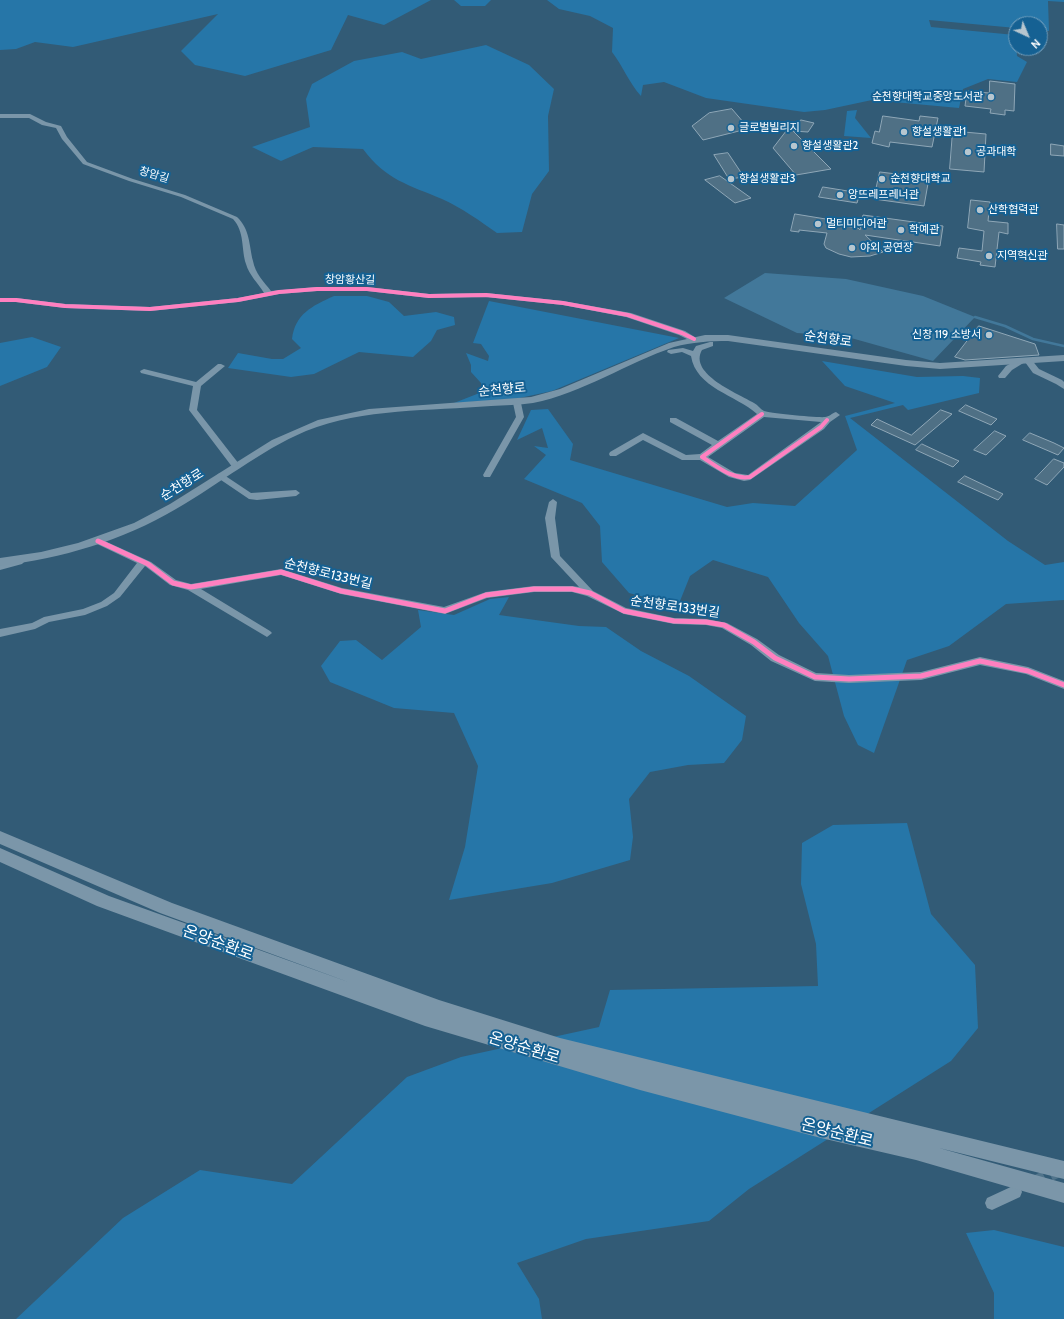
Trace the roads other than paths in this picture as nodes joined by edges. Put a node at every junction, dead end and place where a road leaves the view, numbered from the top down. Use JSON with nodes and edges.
{"nodes":[{"id":1,"x":0,"y":116,"type":"edge"},
{"id":2,"x":269,"y":294,"type":"junction"},
{"id":3,"x":0,"y":300,"type":"edge"},
{"id":4,"x":694,"y":339,"type":"junction"},
{"id":5,"x":710,"y":344,"type":"junction"},
{"id":6,"x":781,"y":346,"type":"junction"},
{"id":7,"x":671,"y":352,"type":"junction"},
{"id":8,"x":695,"y":355,"type":"junction"},
{"id":9,"x":1064,"y":358,"type":"edge"},
{"id":10,"x":1025,"y":361,"type":"junction"},
{"id":11,"x":221,"y":366,"type":"dead end"},
{"id":12,"x":144,"y":371,"type":"dead end"},
{"id":13,"x":1002,"y":376,"type":"dead end"},
{"id":14,"x":197,"y":385,"type":"junction"},
{"id":15,"x":1064,"y":387,"type":"edge"},
{"id":16,"x":548,"y":396,"type":"junction"},
{"id":17,"x":517,"y":403,"type":"junction"},
{"id":18,"x":762,"y":414,"type":"junction"},
{"id":19,"x":836,"y":414,"type":"dead end"},
{"id":20,"x":673,"y":420,"type":"dead end"},
{"id":21,"x":827,"y":420,"type":"junction"},
{"id":22,"x":718,"y":444,"type":"junction"},
{"id":23,"x":613,"y":454,"type":"dead end"},
{"id":24,"x":702,"y":457,"type":"junction"},
{"id":25,"x":236,"y":466,"type":"junction"},
{"id":26,"x":486,"y":475,"type":"dead end"},
{"id":27,"x":221,"y":476,"type":"junction"},
{"id":28,"x":296,"y":493,"type":"dead end"},
{"id":29,"x":553,"y":502,"type":"dead end"},
{"id":30,"x":98,"y":542,"type":"junction"},
{"id":31,"x":29,"y":559,"type":"junction"},
{"id":32,"x":0,"y":562,"type":"edge"},
{"id":33,"x":143,"y":562,"type":"junction"},
{"id":34,"x":0,"y":567,"type":"edge"},
{"id":35,"x":191,"y":587,"type":"junction"},
{"id":36,"x":590,"y":593,"type":"junction"},
{"id":37,"x":0,"y":633,"type":"edge"},
{"id":38,"x":267,"y":633,"type":"dead end"},
{"id":39,"x":1064,"y":685,"type":"edge"},
{"id":40,"x":0,"y":837,"type":"edge"},
{"id":41,"x":0,"y":855,"type":"edge"},
{"id":42,"x":1064,"y":1170,"type":"edge"},
{"id":43,"x":1015,"y":1192,"type":"dead end"},
{"id":44,"x":1064,"y":1194,"type":"edge"},
{"id":45,"x":992,"y":1203,"type":"dead end"}],
"edges":[{"from":1,"to":2,"type":"street","name":"창암길"},
{"from":2,"to":3,"type":"street","name":"창암황산길"},
{"from":2,"to":4,"type":"street","name":"창암황산길"},
{"from":4,"to":6,"type":"main road","name":"순천향로"},
{"from":4,"to":16,"type":"main road","name":"순천향로"},
{"from":5,"to":6,"type":"main road"},
{"from":5,"to":7,"type":"main road"},
{"from":5,"to":8,"type":"street"},
{"from":6,"to":10,"type":"main road","name":"순천향로"},
{"from":7,"to":8,"type":"street"},
{"from":7,"to":16,"type":"main road"},
{"from":8,"to":18,"type":"street"},
{"from":9,"to":10,"type":"main road","name":"순천향로"},
{"from":10,"to":13,"type":"street"},
{"from":10,"to":15,"type":"street"},
{"from":11,"to":14,"type":"street"},
{"from":12,"to":14,"type":"street"},
{"from":14,"to":25,"type":"street"},
{"from":16,"to":17,"type":"main road","name":"순천향로"},
{"from":17,"to":25,"type":"main road","name":"순천향로"},
{"from":17,"to":26,"type":"street"},
{"from":18,"to":21,"type":"street"},
{"from":18,"to":22,"type":"street"},
{"from":19,"to":21,"type":"street"},
{"from":20,"to":22,"type":"street"},
{"from":21,"to":24,"type":"street"},
{"from":22,"to":24,"type":"street"},
{"from":23,"to":24,"type":"street"},
{"from":25,"to":27,"type":"main road","name":"순천향로"},
{"from":27,"to":28,"type":"street"},
{"from":27,"to":30,"type":"main road","name":"순천향로"},
{"from":29,"to":36,"type":"street"},
{"from":30,"to":31,"type":"main road","name":"순천향로"},
{"from":30,"to":33,"type":"street","name":"순천향로133번길"},
{"from":31,"to":32,"type":"main road","name":"순천향로"},
{"from":31,"to":34,"type":"street"},
{"from":33,"to":35,"type":"street","name":"순천향로133번길"},
{"from":33,"to":37,"type":"street"},
{"from":35,"to":36,"type":"street","name":"순천향로133번길"},
{"from":35,"to":38,"type":"street"},
{"from":36,"to":39,"type":"street","name":"순천향로133번길"},
{"from":40,"to":42,"type":"highway","name":"온양순환로"},
{"from":41,"to":44,"type":"highway","name":"온양순환로"},
{"from":43,"to":45,"type":"street"}]}
